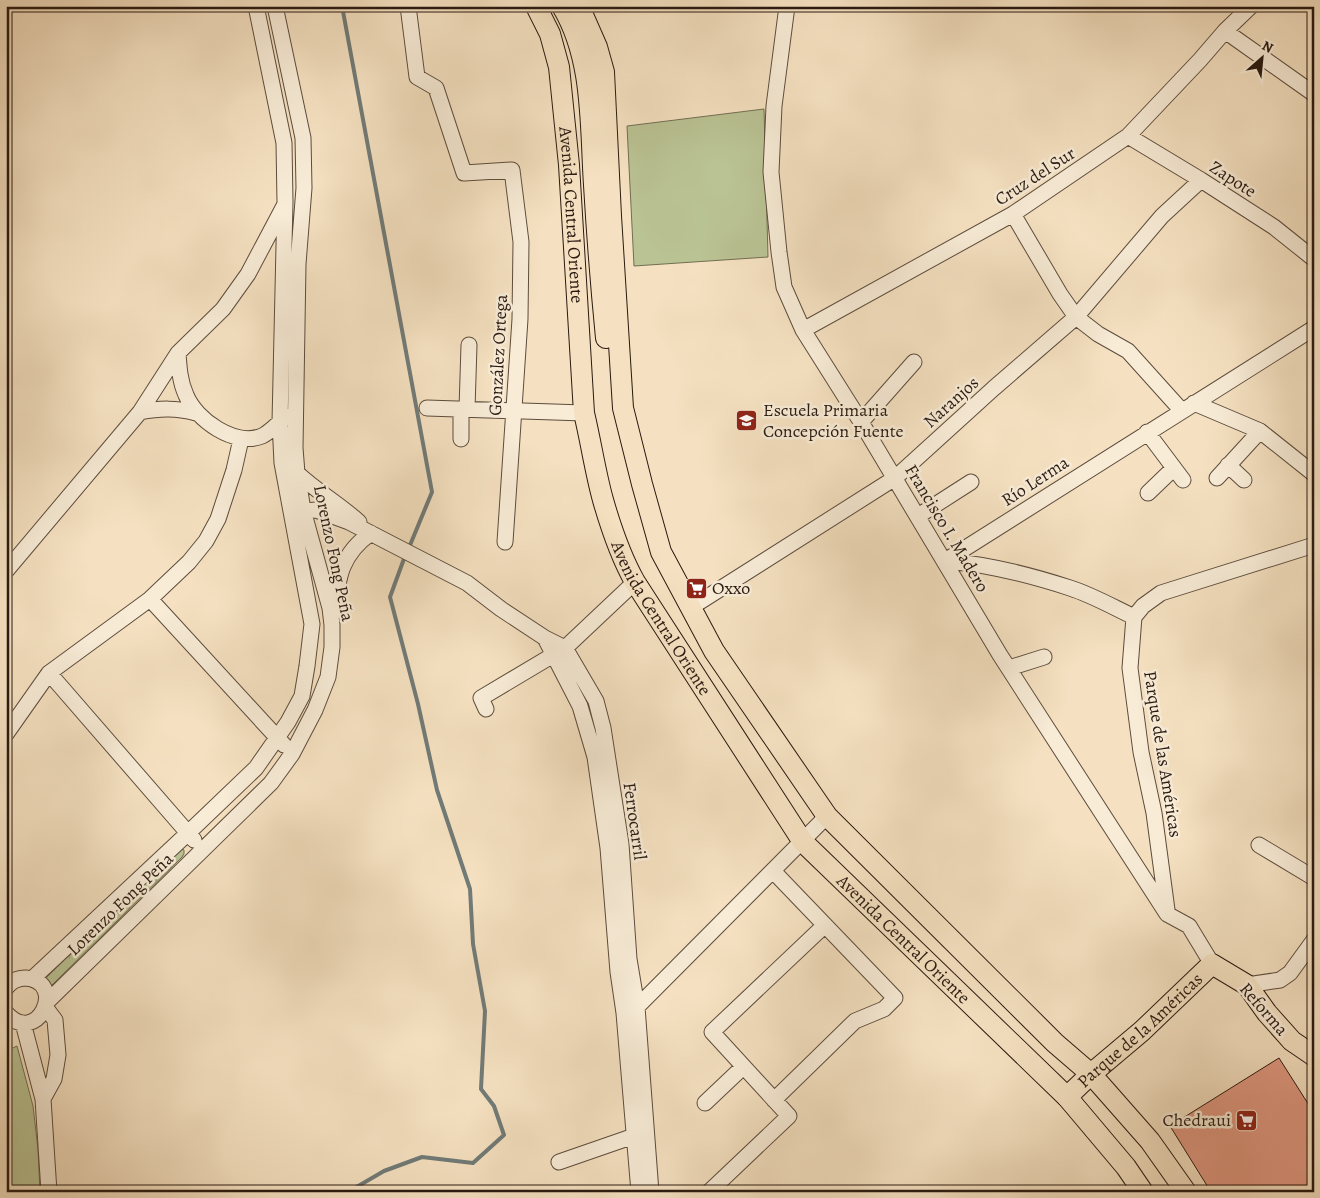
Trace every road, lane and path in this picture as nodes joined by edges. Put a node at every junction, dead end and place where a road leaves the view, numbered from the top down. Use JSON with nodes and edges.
{"nodes":[{"id":1,"x":256,"y":6,"type":"edge"},
{"id":2,"x":275,"y":6,"type":"edge"},
{"id":3,"x":408,"y":6,"type":"edge"},
{"id":4,"x":536,"y":6,"type":"edge"},
{"id":5,"x":550,"y":6,"type":"edge"},
{"id":6,"x":562,"y":6,"type":"edge"},
{"id":7,"x":579,"y":6,"type":"edge"},
{"id":8,"x":787,"y":6,"type":"edge"},
{"id":9,"x":1251,"y":6,"type":"edge"},
{"id":10,"x":1225,"y":31,"type":"junction"},
{"id":11,"x":1314,"y":94,"type":"edge"},
{"id":12,"x":1128,"y":136,"type":"junction"},
{"id":13,"x":303,"y":138,"type":"junction"},
{"id":14,"x":284,"y":143,"type":"junction"},
{"id":15,"x":1201,"y":180,"type":"junction"},
{"id":16,"x":286,"y":202,"type":"junction"},
{"id":17,"x":1013,"y":214,"type":"junction"},
{"id":18,"x":257,"y":258,"type":"junction"},
{"id":19,"x":1314,"y":259,"type":"edge"},
{"id":20,"x":291,"y":264,"type":"junction"},
{"id":21,"x":592,"y":269,"type":"junction"},
{"id":22,"x":1076,"y":317,"type":"junction"},
{"id":23,"x":1314,"y":328,"type":"edge"},
{"id":24,"x":803,"y":330,"type":"junction"},
{"id":25,"x":469,"y":345,"type":"dead end"},
{"id":26,"x":178,"y":353,"type":"junction"},
{"id":27,"x":914,"y":362,"type":"dead end"},
{"id":28,"x":296,"y":403,"type":"junction"},
{"id":29,"x":1188,"y":407,"type":"junction"},
{"id":30,"x":427,"y":408,"type":"dead end"},
{"id":31,"x":464,"y":409,"type":"junction"},
{"id":32,"x":514,"y":411,"type":"junction"},
{"id":33,"x":140,"y":412,"type":"junction"},
{"id":34,"x":196,"y":413,"type":"junction"},
{"id":35,"x":584,"y":413,"type":"junction"},
{"id":36,"x":280,"y":422,"type":"junction"},
{"id":37,"x":861,"y":422,"type":"junction"},
{"id":38,"x":1147,"y":432,"type":"junction"},
{"id":39,"x":1260,"y":432,"type":"junction"},
{"id":40,"x":241,"y":439,"type":"junction"},
{"id":41,"x":461,"y":439,"type":"dead end"},
{"id":42,"x":591,"y":442,"type":"junction"},
{"id":43,"x":1228,"y":465,"type":"junction"},
{"id":44,"x":297,"y":473,"type":"junction"},
{"id":45,"x":1314,"y":474,"type":"edge"},
{"id":46,"x":895,"y":478,"type":"junction"},
{"id":47,"x":1217,"y":478,"type":"dead end"},
{"id":48,"x":1244,"y":480,"type":"dead end"},
{"id":49,"x":971,"y":482,"type":"dead end"},
{"id":50,"x":1148,"y":493,"type":"dead end"},
{"id":51,"x":297,"y":511,"type":"junction"},
{"id":52,"x":918,"y":516,"type":"junction"},
{"id":53,"x":377,"y":536,"type":"junction"},
{"id":54,"x":505,"y":542,"type":"dead end"},
{"id":55,"x":1314,"y":545,"type":"edge"},
{"id":56,"x":661,"y":552,"type":"junction"},
{"id":57,"x":945,"y":561,"type":"junction"},
{"id":58,"x":6,"y":571,"type":"edge"},
{"id":59,"x":635,"y":582,"type":"junction"},
{"id":60,"x":150,"y":599,"type":"junction"},
{"id":61,"x":690,"y":608,"type":"junction"},
{"id":62,"x":1134,"y":617,"type":"junction"},
{"id":63,"x":332,"y":625,"type":"junction"},
{"id":64,"x":559,"y":652,"type":"junction"},
{"id":65,"x":1044,"y":657,"type":"dead end"},
{"id":66,"x":1009,"y":668,"type":"junction"},
{"id":67,"x":49,"y":673,"type":"junction"},
{"id":68,"x":486,"y":709,"type":"dead end"},
{"id":69,"x":6,"y":734,"type":"edge"},
{"id":70,"x":277,"y":739,"type":"junction"},
{"id":71,"x":292,"y":754,"type":"junction"},
{"id":72,"x":827,"y":816,"type":"junction"},
{"id":73,"x":187,"y":834,"type":"junction"},
{"id":74,"x":803,"y":842,"type":"junction"},
{"id":75,"x":1259,"y":845,"type":"dead end"},
{"id":76,"x":203,"y":850,"type":"junction"},
{"id":77,"x":773,"y":871,"type":"junction"},
{"id":78,"x":1314,"y":878,"type":"edge"},
{"id":79,"x":1167,"y":914,"type":"junction"},
{"id":80,"x":825,"y":925,"type":"junction"},
{"id":81,"x":1314,"y":940,"type":"edge"},
{"id":82,"x":1212,"y":964,"type":"junction"},
{"id":83,"x":32,"y":979,"type":"junction"},
{"id":84,"x":1247,"y":984,"type":"junction"},
{"id":85,"x":6,"y":988,"type":"edge"},
{"id":86,"x":46,"y":1005,"type":"junction"},
{"id":87,"x":631,"y":1010,"type":"junction"},
{"id":88,"x":13,"y":1021,"type":"edge"},
{"id":89,"x":1314,"y":1056,"type":"edge"},
{"id":90,"x":743,"y":1067,"type":"junction"},
{"id":91,"x":1091,"y":1074,"type":"junction"},
{"id":92,"x":1067,"y":1097,"type":"junction"},
{"id":93,"x":43,"y":1099,"type":"junction"},
{"id":94,"x":774,"y":1100,"type":"junction"},
{"id":95,"x":705,"y":1103,"type":"dead end"},
{"id":96,"x":634,"y":1136,"type":"junction"},
{"id":97,"x":559,"y":1162,"type":"dead end"},
{"id":98,"x":49,"y":1192,"type":"edge"},
{"id":99,"x":638,"y":1192,"type":"edge"},
{"id":100,"x":651,"y":1192,"type":"edge"},
{"id":101,"x":709,"y":1192,"type":"edge"},
{"id":102,"x":1143,"y":1192,"type":"edge"},
{"id":103,"x":1186,"y":1192,"type":"edge"}],
"edges":[{"from":1,"to":14,"type":"street","name":"Lorenzo Fong Peña"},
{"from":2,"to":13,"type":"street","name":"Lorenzo Fong Peña"},
{"from":3,"to":32,"type":"street","name":"González Ortega"},
{"from":4,"to":35,"type":"main road","name":"Avenida Central Oriente"},
{"from":5,"to":21,"type":"main road"},
{"from":6,"to":21,"type":"main road"},
{"from":7,"to":56,"type":"main road","name":"Avenida Central Oriente"},
{"from":8,"to":24,"type":"street","name":"Francisco I. Madero"},
{"from":9,"to":10,"type":"street","name":"Cruz del Sur"},
{"from":10,"to":11,"type":"street"},
{"from":10,"to":12,"type":"street","name":"Cruz del Sur"},
{"from":12,"to":15,"type":"street","name":"Zapote"},
{"from":12,"to":17,"type":"street","name":"Cruz del Sur"},
{"from":13,"to":14,"type":"street"},
{"from":13,"to":20,"type":"street","name":"Lorenzo Fong Peña"},
{"from":14,"to":16,"type":"street","name":"Lorenzo Fong Peña"},
{"from":15,"to":19,"type":"street","name":"Zapote"},
{"from":15,"to":22,"type":"street","name":"Naranjos"},
{"from":16,"to":18,"type":"street"},
{"from":16,"to":20,"type":"street","name":"Lorenzo Fong Peña"},
{"from":17,"to":22,"type":"street"},
{"from":17,"to":24,"type":"street","name":"Cruz del Sur"},
{"from":18,"to":20,"type":"street"},
{"from":18,"to":26,"type":"street"},
{"from":20,"to":28,"type":"street","name":"Lorenzo Fong Peña"},
{"from":20,"to":36,"type":"street","name":"Lorenzo Fong Peña"},
{"from":21,"to":42,"type":"main road"},
{"from":21,"to":56,"type":"main road"},
{"from":22,"to":29,"type":"street"},
{"from":22,"to":46,"type":"street","name":"Naranjos"},
{"from":23,"to":29,"type":"street","name":"Río Lerma"},
{"from":24,"to":37,"type":"street","name":"Francisco I. Madero"},
{"from":25,"to":31,"type":"street"},
{"from":26,"to":33,"type":"street"},
{"from":26,"to":34,"type":"street"},
{"from":27,"to":37,"type":"street"},
{"from":28,"to":36,"type":"street"},
{"from":28,"to":44,"type":"street","name":"Lorenzo Fong Peña"},
{"from":29,"to":38,"type":"street","name":"Río Lerma"},
{"from":29,"to":39,"type":"street"},
{"from":30,"to":31,"type":"street"},
{"from":31,"to":32,"type":"street"},
{"from":31,"to":41,"type":"street"},
{"from":32,"to":35,"type":"street"},
{"from":32,"to":54,"type":"street","name":"González Ortega"},
{"from":33,"to":34,"type":"street"},
{"from":33,"to":58,"type":"street"},
{"from":34,"to":40,"type":"street"},
{"from":35,"to":42,"type":"main road","name":"Avenida Central Oriente"},
{"from":36,"to":40,"type":"street"},
{"from":36,"to":51,"type":"street","name":"Lorenzo Fong Peña"},
{"from":37,"to":46,"type":"street","name":"Francisco I. Madero"},
{"from":38,"to":50,"type":"street"},
{"from":38,"to":57,"type":"street","name":"Río Lerma"},
{"from":39,"to":43,"type":"street"},
{"from":39,"to":45,"type":"street"},
{"from":40,"to":60,"type":"street"},
{"from":42,"to":59,"type":"main road","name":"Avenida Central Oriente"},
{"from":43,"to":47,"type":"street"},
{"from":43,"to":48,"type":"street"},
{"from":44,"to":51,"type":"street","name":"Lorenzo Fong Peña"},
{"from":44,"to":53,"type":"street","name":"Ferrocarril"},
{"from":46,"to":52,"type":"street","name":"Francisco I. Madero"},
{"from":46,"to":61,"type":"street","name":"Naranjos"},
{"from":49,"to":52,"type":"street"},
{"from":51,"to":53,"type":"street","name":"Ferrocarril"},
{"from":51,"to":63,"type":"street","name":"Lorenzo Fong Peña"},
{"from":51,"to":70,"type":"street","name":"Lorenzo Fong Peña"},
{"from":52,"to":57,"type":"street","name":"Francisco I. Madero"},
{"from":53,"to":63,"type":"street"},
{"from":53,"to":64,"type":"street","name":"Ferrocarril"},
{"from":55,"to":62,"type":"street"},
{"from":56,"to":61,"type":"main road","name":"Avenida Central Oriente"},
{"from":57,"to":62,"type":"street"},
{"from":57,"to":66,"type":"street","name":"Francisco I. Madero"},
{"from":59,"to":64,"type":"street"},
{"from":59,"to":74,"type":"main road","name":"Avenida Central Oriente"},
{"from":60,"to":67,"type":"street"},
{"from":60,"to":70,"type":"street"},
{"from":61,"to":72,"type":"main road","name":"Avenida Central Oriente"},
{"from":62,"to":79,"type":"street","name":"Parque de las Américas"},
{"from":63,"to":71,"type":"street","name":"Lorenzo Fong Peña"},
{"from":64,"to":68,"type":"street"},
{"from":64,"to":87,"type":"street","name":"Ferrocarril"},
{"from":65,"to":66,"type":"street"},
{"from":66,"to":79,"type":"street","name":"Francisco I. Madero"},
{"from":67,"to":69,"type":"street"},
{"from":67,"to":73,"type":"street"},
{"from":70,"to":71,"type":"street"},
{"from":70,"to":73,"type":"street","name":"Lorenzo Fong Peña"},
{"from":71,"to":76,"type":"street","name":"Lorenzo Fong Peña"},
{"from":72,"to":74,"type":"street"},
{"from":72,"to":91,"type":"main road","name":"Avenida Central Oriente"},
{"from":73,"to":76,"type":"street"},
{"from":73,"to":83,"type":"street","name":"Lorenzo Fong Peña"},
{"from":74,"to":77,"type":"street"},
{"from":74,"to":92,"type":"main road","name":"Avenida Central Oriente"},
{"from":75,"to":78,"type":"street"},
{"from":76,"to":86,"type":"street","name":"Lorenzo Fong Peña"},
{"from":77,"to":80,"type":"street"},
{"from":77,"to":87,"type":"street"},
{"from":79,"to":82,"type":"street","name":"Francisco I. Madero"},
{"from":80,"to":90,"type":"street"},
{"from":80,"to":94,"type":"street"},
{"from":81,"to":84,"type":"street"},
{"from":82,"to":84,"type":"main road","name":"Reforma"},
{"from":82,"to":91,"type":"main road","name":"Parque de la Américas"},
{"from":83,"to":85,"type":"street"},
{"from":83,"to":86,"type":"street"},
{"from":84,"to":89,"type":"main road","name":"Reforma"},
{"from":86,"to":88,"type":"street","name":"Lorenzo Fong Peña"},
{"from":86,"to":93,"type":"street"},
{"from":87,"to":96,"type":"street","name":"Ferrocarril"},
{"from":87,"to":100,"type":"street","name":"Ferrocarril"},
{"from":88,"to":93,"type":"street"},
{"from":90,"to":94,"type":"street"},
{"from":90,"to":95,"type":"street"},
{"from":91,"to":92,"type":"main road","name":"Parque de la Américas"},
{"from":91,"to":103,"type":"main road","name":"Avenida Central Oriente"},
{"from":92,"to":102,"type":"main road","name":"Avenida Central Oriente"},
{"from":93,"to":98,"type":"street"},
{"from":94,"to":101,"type":"street"},
{"from":96,"to":97,"type":"street"},
{"from":96,"to":99,"type":"street","name":"Ferrocarril"}]}
